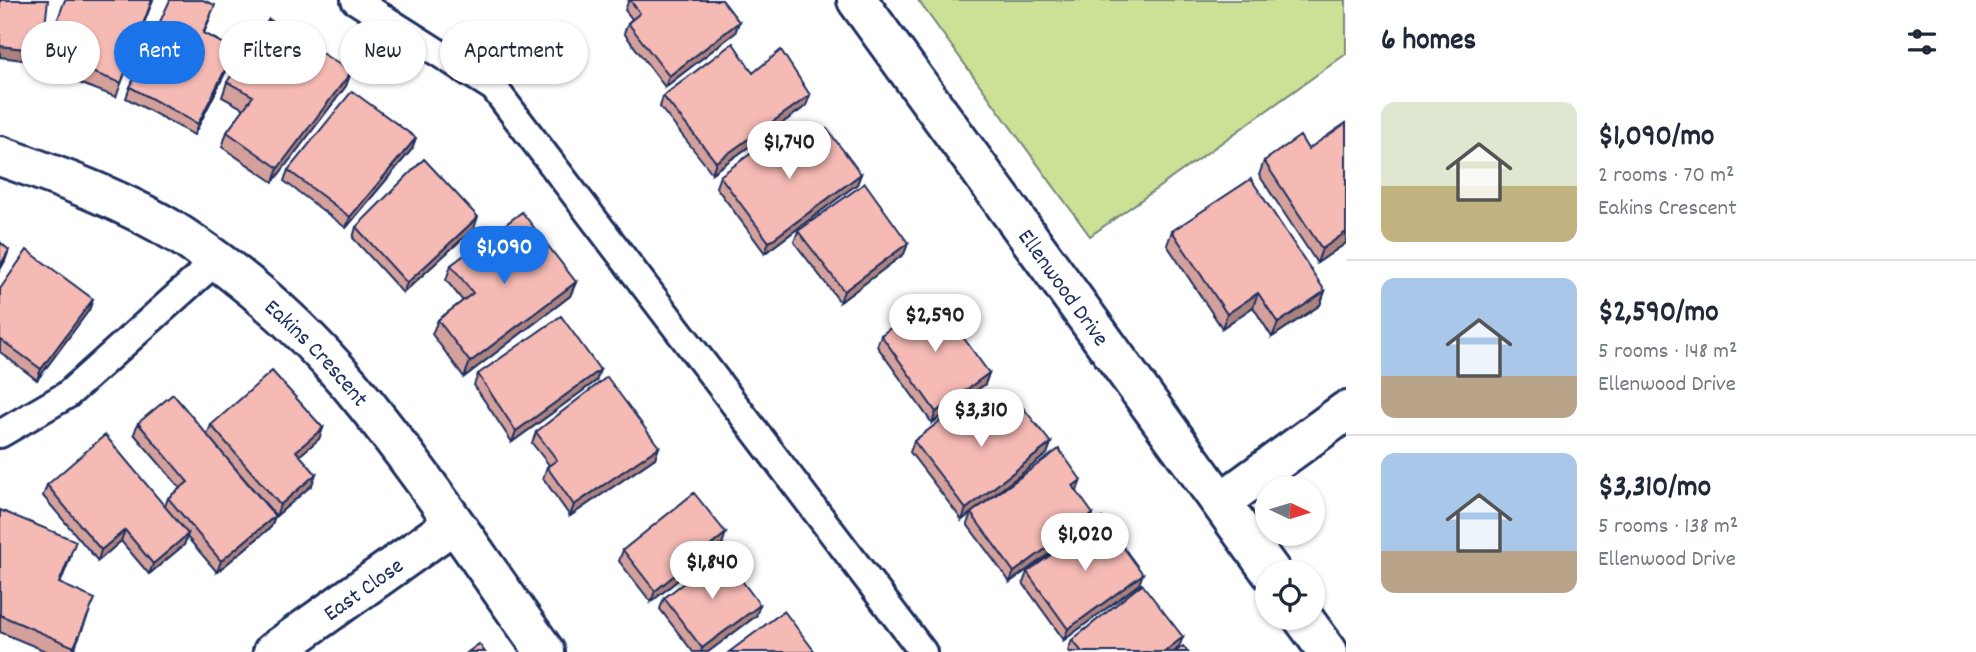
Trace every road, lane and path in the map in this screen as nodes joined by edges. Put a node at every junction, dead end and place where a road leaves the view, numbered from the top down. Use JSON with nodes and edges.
{"nodes":[{"id":1,"x":355,"y":0,"type":"edge"},
{"id":2,"x":857,"y":0,"type":"edge"},
{"id":3,"x":0,"y":156,"type":"edge"},
{"id":4,"x":216,"y":261,"type":"junction"},
{"id":5,"x":1346,"y":411,"type":"edge"},
{"id":6,"x":0,"y":434,"type":"edge"},
{"id":7,"x":1221,"y":502,"type":"junction"},
{"id":8,"x":453,"y":524,"type":"junction"},
{"id":9,"x":1262,"y":560,"type":"edge"},
{"id":10,"x":1312,"y":630,"type":"edge"},
{"id":11,"x":273,"y":652,"type":"edge"},
{"id":12,"x":545,"y":652,"type":"edge"},
{"id":13,"x":923,"y":652,"type":"edge"},
{"id":14,"x":1328,"y":652,"type":"edge"}],
"edges":[{"from":1,"to":13,"type":"lane"},
{"from":2,"to":7,"type":"street","name":"Ellenwood Drive"},
{"from":3,"to":4,"type":"street","name":"Eakins Crescent"},
{"from":4,"to":6,"type":"lane"},
{"from":4,"to":8,"type":"street","name":"Eakins Crescent"},
{"from":5,"to":7,"type":"street"},
{"from":7,"to":9,"type":"street","name":"Ellenwood Drive"},
{"from":8,"to":11,"type":"street","name":"East Close"},
{"from":8,"to":12,"type":"street","name":"Eakins Crescent"},
{"from":10,"to":14,"type":"street"}]}
